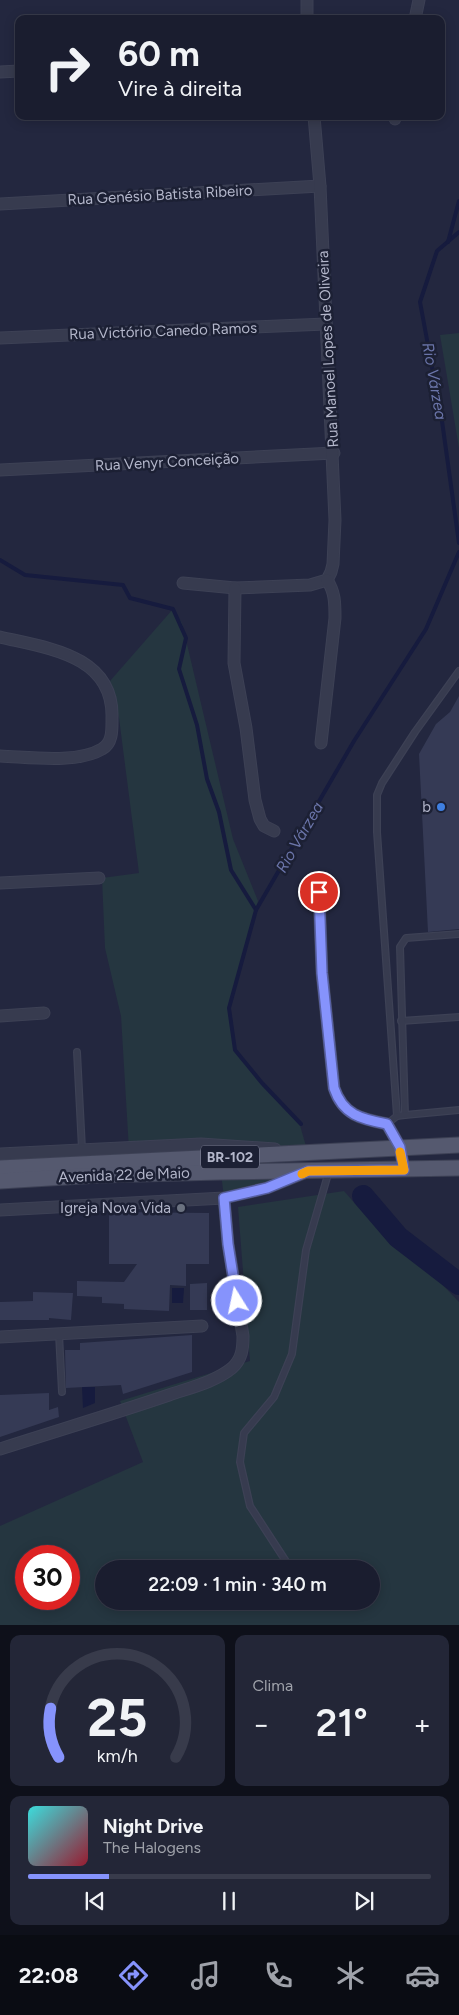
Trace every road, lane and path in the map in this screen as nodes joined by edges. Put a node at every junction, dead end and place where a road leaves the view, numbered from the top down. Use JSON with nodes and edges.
{"nodes":[{"id":1,"x":306,"y":0,"type":"edge"},
{"id":2,"x":419,"y":0,"type":"edge"},
{"id":3,"x":308,"y":15,"type":"edge"},
{"id":4,"x":416,"y":15,"type":"edge"},
{"id":5,"x":15,"y":71,"type":"edge"},
{"id":6,"x":0,"y":72,"type":"edge"},
{"id":7,"x":314,"y":120,"type":"edge"},
{"id":8,"x":320,"y":186,"type":"junction"},
{"id":9,"x":0,"y":204,"type":"edge"},
{"id":10,"x":326,"y":324,"type":"junction"},
{"id":11,"x":0,"y":338,"type":"edge"},
{"id":12,"x":334,"y":453,"type":"junction"},
{"id":13,"x":0,"y":470,"type":"edge"},
{"id":14,"x":326,"y":580,"type":"junction"},
{"id":15,"x":183,"y":583,"type":"dead end"},
{"id":16,"x":235,"y":588,"type":"junction"},
{"id":17,"x":0,"y":637,"type":"edge"},
{"id":18,"x":459,"y":671,"type":"edge"},
{"id":19,"x":321,"y":743,"type":"dead end"},
{"id":20,"x":0,"y":756,"type":"edge"},
{"id":21,"x":274,"y":831,"type":"dead end"},
{"id":22,"x":99,"y":878,"type":"dead end"},
{"id":23,"x":0,"y":883,"type":"edge"},
{"id":24,"x":319,"y":892,"type":"dead end"},
{"id":25,"x":459,"y":934,"type":"edge"},
{"id":26,"x":44,"y":1013,"type":"dead end"},
{"id":27,"x":0,"y":1016,"type":"edge"},
{"id":28,"x":459,"y":1017,"type":"edge"},
{"id":29,"x":401,"y":1021,"type":"junction"},
{"id":30,"x":77,"y":1052,"type":"dead end"},
{"id":31,"x":459,"y":1110,"type":"edge"},
{"id":32,"x":405,"y":1115,"type":"junction"},
{"id":33,"x":392,"y":1120,"type":"junction"},
{"id":34,"x":459,"y":1145,"type":"edge"},
{"id":35,"x":400,"y":1147,"type":"junction"},
{"id":36,"x":82,"y":1149,"type":"junction"},
{"id":37,"x":311,"y":1153,"type":"junction"},
{"id":38,"x":0,"y":1154,"type":"edge"},
{"id":39,"x":0,"y":1168,"type":"edge"},
{"id":40,"x":459,"y":1168,"type":"edge"},
{"id":41,"x":404,"y":1170,"type":"junction"},
{"id":42,"x":308,"y":1171,"type":"junction"},
{"id":43,"x":329,"y":1171,"type":"junction"},
{"id":44,"x":0,"y":1181,"type":"edge"},
{"id":45,"x":224,"y":1198,"type":"junction"},
{"id":46,"x":0,"y":1210,"type":"edge"},
{"id":47,"x":202,"y":1326,"type":"dead end"},
{"id":48,"x":59,"y":1334,"type":"junction"},
{"id":49,"x":0,"y":1337,"type":"edge"},
{"id":50,"x":62,"y":1392,"type":"dead end"},
{"id":51,"x":0,"y":1449,"type":"edge"},
{"id":52,"x":285,"y":1560,"type":"edge"}],
"edges":[{"from":1,"to":3,"type":"street"},
{"from":2,"to":4,"type":"street"},
{"from":5,"to":6,"type":"street"},
{"from":7,"to":8,"type":"street","name":"Rua Manoel Lopes de Oliveira"},
{"from":8,"to":9,"type":"street","name":"Rua Genésio Batista Ribeiro"},
{"from":8,"to":10,"type":"street","name":"Rua Manoel Lopes de Oliveira"},
{"from":10,"to":11,"type":"street","name":"Rua Victório Canedo Ramos"},
{"from":10,"to":12,"type":"street","name":"Rua Manoel Lopes de Oliveira"},
{"from":12,"to":13,"type":"street","name":"Rua Venyr Conceição"},
{"from":12,"to":14,"type":"street","name":"Rua Manoel Lopes de Oliveira"},
{"from":14,"to":16,"type":"street"},
{"from":14,"to":19,"type":"street"},
{"from":15,"to":16,"type":"street"},
{"from":16,"to":21,"type":"street"},
{"from":17,"to":20,"type":"street"},
{"from":18,"to":33,"type":"lane"},
{"from":22,"to":23,"type":"street"},
{"from":24,"to":33,"type":"street"},
{"from":25,"to":29,"type":"lane"},
{"from":26,"to":27,"type":"street"},
{"from":28,"to":29,"type":"lane"},
{"from":29,"to":32,"type":"lane"},
{"from":30,"to":36,"type":"lane"},
{"from":31,"to":32,"type":"lane"},
{"from":32,"to":33,"type":"lane"},
{"from":33,"to":35,"type":"street"},
{"from":34,"to":35,"type":"main road","name":"Avenida 22 de Maio","number":"BR-102"},
{"from":35,"to":37,"type":"main road","name":"Avenida 22 de Maio","number":"BR-102"},
{"from":35,"to":41,"type":"street"},
{"from":36,"to":37,"type":"street","name":"Avenida 22 de Maio"},
{"from":36,"to":38,"type":"street","name":"Avenida 22 de Maio"},
{"from":37,"to":39,"type":"main road","name":"Avenida 22 de Maio","number":"BR-102"},
{"from":40,"to":41,"type":"main road","name":"Avenida 22 de Maio","number":"BR-102"},
{"from":41,"to":43,"type":"main road","name":"Avenida 22 de Maio","number":"BR-102"},
{"from":42,"to":43,"type":"main road","name":"Avenida 22 de Maio","number":"BR-102"},
{"from":42,"to":44,"type":"main road","name":"Avenida 22 de Maio","number":"BR-102"},
{"from":42,"to":45,"type":"street"},
{"from":43,"to":52,"type":"lane"},
{"from":45,"to":46,"type":"street"},
{"from":45,"to":51,"type":"street"},
{"from":47,"to":48,"type":"street"},
{"from":48,"to":49,"type":"street"},
{"from":48,"to":50,"type":"lane"}]}
